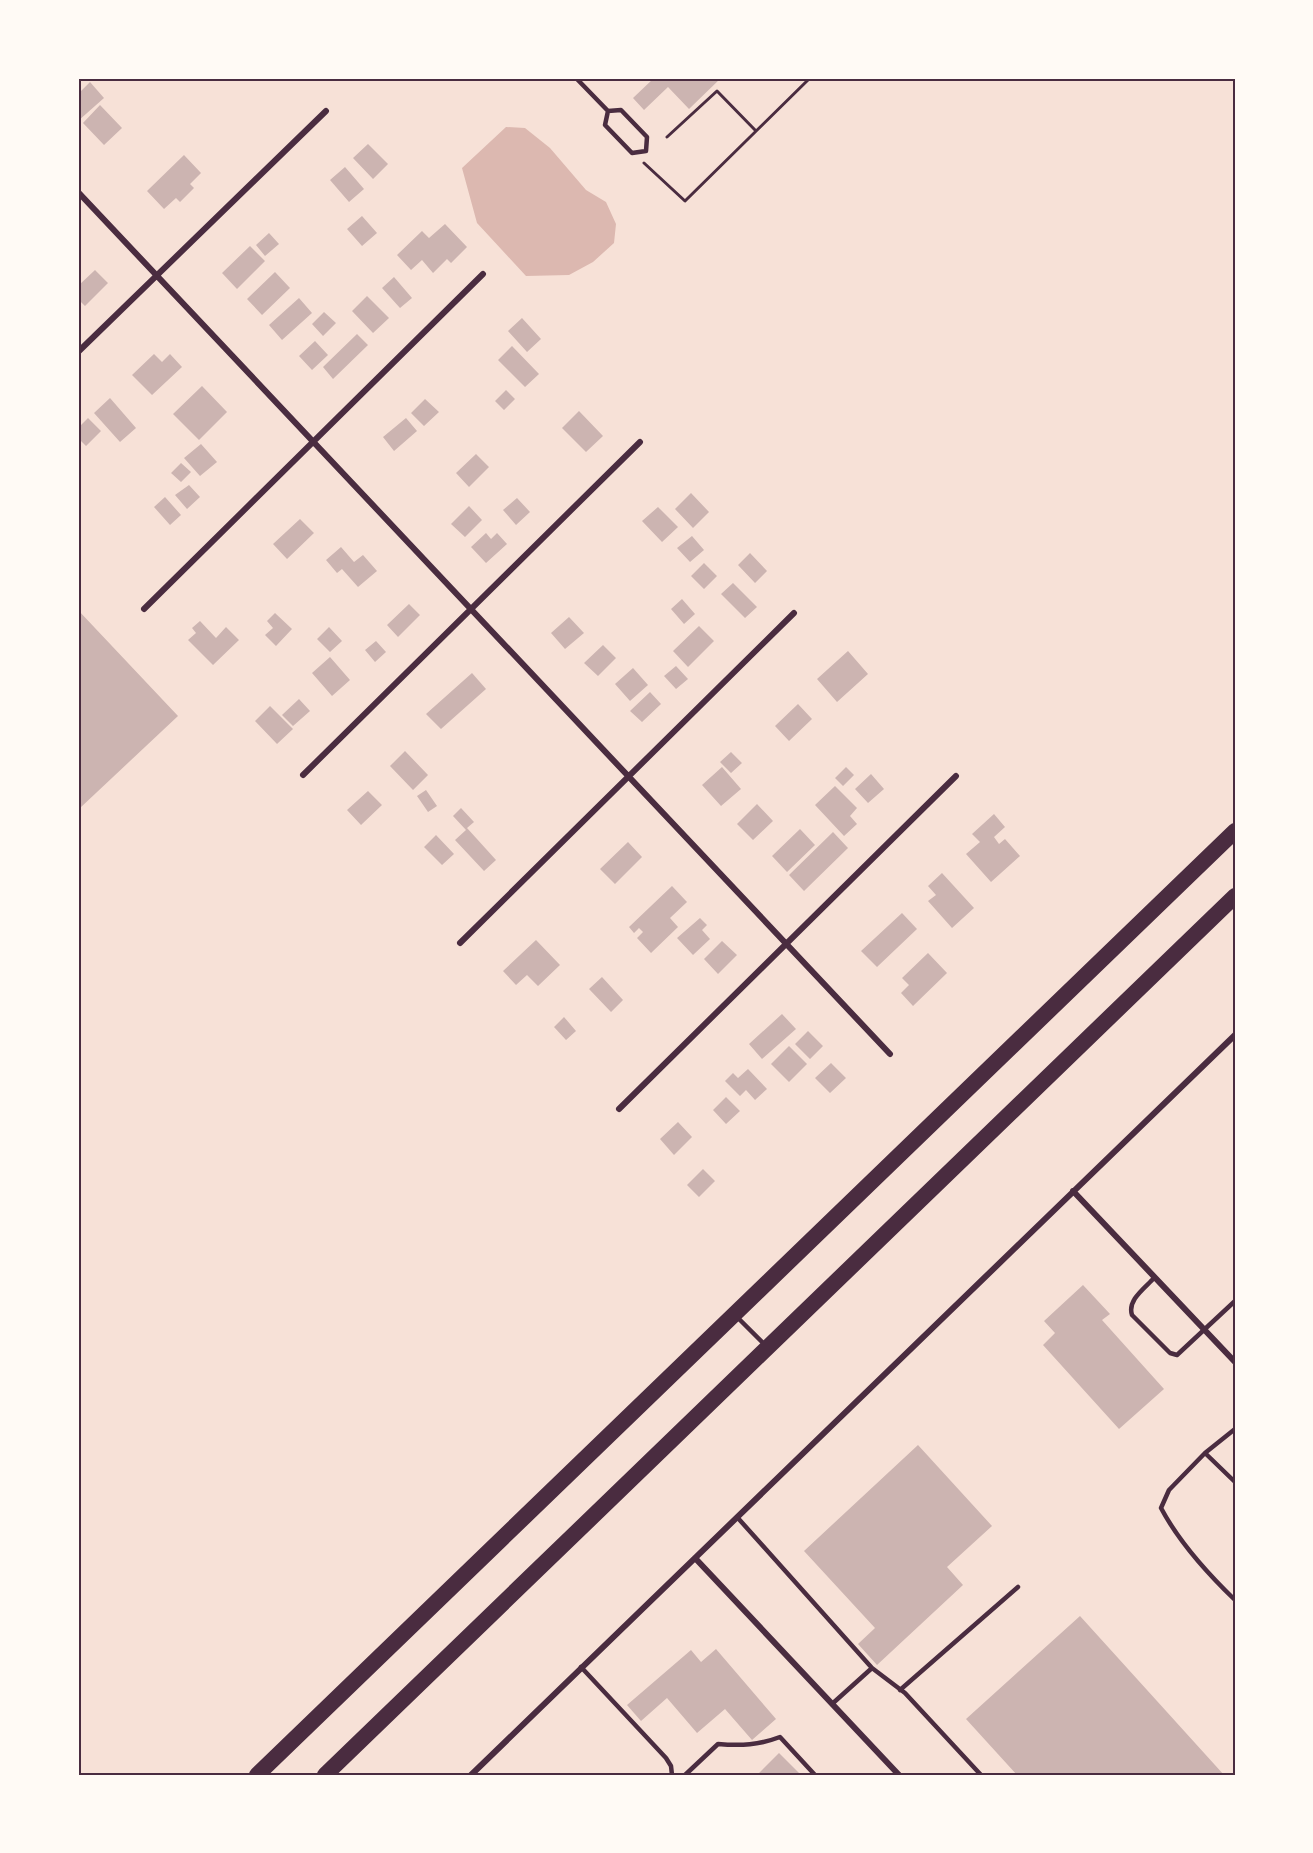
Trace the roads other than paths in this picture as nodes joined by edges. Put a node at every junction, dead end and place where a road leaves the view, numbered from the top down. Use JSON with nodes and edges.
{"nodes":[{"id":1,"x":576,"y":78,"type":"edge"},
{"id":2,"x":326,"y":111,"type":"dead end"},
{"id":3,"x":608,"y":111,"type":"junction"},
{"id":4,"x":78,"y":192,"type":"edge"},
{"id":5,"x":483,"y":274,"type":"dead end"},
{"id":6,"x":156,"y":275,"type":"junction"},
{"id":7,"x":78,"y":352,"type":"edge"},
{"id":8,"x":313,"y":442,"type":"junction"},
{"id":9,"x":640,"y":442,"type":"dead end"},
{"id":10,"x":144,"y":609,"type":"dead end"},
{"id":11,"x":471,"y":609,"type":"junction"},
{"id":12,"x":794,"y":613,"type":"dead end"},
{"id":13,"x":303,"y":775,"type":"dead end"},
{"id":14,"x":628,"y":776,"type":"junction"},
{"id":15,"x":956,"y":776,"type":"dead end"},
{"id":16,"x":1235,"y":831,"type":"edge"},
{"id":17,"x":1235,"y":896,"type":"edge"},
{"id":18,"x":460,"y":943,"type":"dead end"},
{"id":19,"x":786,"y":944,"type":"junction"},
{"id":20,"x":1235,"y":1035,"type":"edge"},
{"id":21,"x":890,"y":1054,"type":"dead end"},
{"id":22,"x":619,"y":1109,"type":"dead end"},
{"id":23,"x":1073,"y":1191,"type":"junction"},
{"id":24,"x":1154,"y":1278,"type":"junction"},
{"id":25,"x":1235,"y":1301,"type":"edge"},
{"id":26,"x":735,"y":1314,"type":"junction"},
{"id":27,"x":1204,"y":1330,"type":"junction"},
{"id":28,"x":768,"y":1348,"type":"junction"},
{"id":29,"x":1235,"y":1362,"type":"edge"},
{"id":30,"x":1235,"y":1429,"type":"edge"},
{"id":31,"x":1205,"y":1453,"type":"junction"},
{"id":32,"x":1235,"y":1482,"type":"edge"},
{"id":33,"x":737,"y":1517,"type":"junction"},
{"id":34,"x":695,"y":1558,"type":"junction"},
{"id":35,"x":1018,"y":1587,"type":"dead end"},
{"id":36,"x":1235,"y":1600,"type":"edge"},
{"id":37,"x":581,"y":1667,"type":"junction"},
{"id":38,"x":872,"y":1668,"type":"junction"},
{"id":39,"x":900,"y":1690,"type":"junction"},
{"id":40,"x":832,"y":1704,"type":"junction"},
{"id":41,"x":894,"y":1773,"type":"edge"},
{"id":42,"x":257,"y":1775,"type":"edge"},
{"id":43,"x":326,"y":1775,"type":"edge"},
{"id":44,"x":471,"y":1775,"type":"edge"},
{"id":45,"x":672,"y":1775,"type":"edge"},
{"id":46,"x":685,"y":1775,"type":"edge"},
{"id":47,"x":815,"y":1775,"type":"edge"},
{"id":48,"x":981,"y":1775,"type":"edge"}],
"edges":[{"from":1,"to":3,"type":"lane"},
{"from":2,"to":6,"type":"street"},
{"from":3,"to":3,"type":"lane"},
{"from":4,"to":6,"type":"street"},
{"from":5,"to":8,"type":"street"},
{"from":6,"to":7,"type":"street"},
{"from":6,"to":8,"type":"street"},
{"from":8,"to":10,"type":"street"},
{"from":8,"to":11,"type":"street"},
{"from":9,"to":11,"type":"street"},
{"from":11,"to":13,"type":"street"},
{"from":11,"to":14,"type":"street"},
{"from":12,"to":14,"type":"street"},
{"from":14,"to":18,"type":"street"},
{"from":14,"to":19,"type":"street"},
{"from":15,"to":19,"type":"street"},
{"from":16,"to":26,"type":"highway"},
{"from":17,"to":28,"type":"highway"},
{"from":19,"to":21,"type":"street"},
{"from":19,"to":22,"type":"street"},
{"from":20,"to":23,"type":"street"},
{"from":23,"to":24,"type":"street"},
{"from":23,"to":33,"type":"street"},
{"from":24,"to":27,"type":"street"},
{"from":24,"to":27,"type":"lane"},
{"from":25,"to":27,"type":"lane"},
{"from":26,"to":28,"type":"lane"},
{"from":26,"to":42,"type":"highway"},
{"from":27,"to":29,"type":"street"},
{"from":28,"to":43,"type":"highway"},
{"from":30,"to":31,"type":"lane"},
{"from":31,"to":32,"type":"lane"},
{"from":31,"to":36,"type":"lane"},
{"from":33,"to":34,"type":"street"},
{"from":33,"to":38,"type":"lane"},
{"from":34,"to":37,"type":"street"},
{"from":34,"to":40,"type":"street"},
{"from":35,"to":39,"type":"lane"},
{"from":37,"to":44,"type":"street"},
{"from":37,"to":45,"type":"lane"},
{"from":38,"to":39,"type":"lane"},
{"from":38,"to":40,"type":"lane"},
{"from":39,"to":48,"type":"lane"},
{"from":40,"to":41,"type":"street"},
{"from":46,"to":47,"type":"lane"}]}
